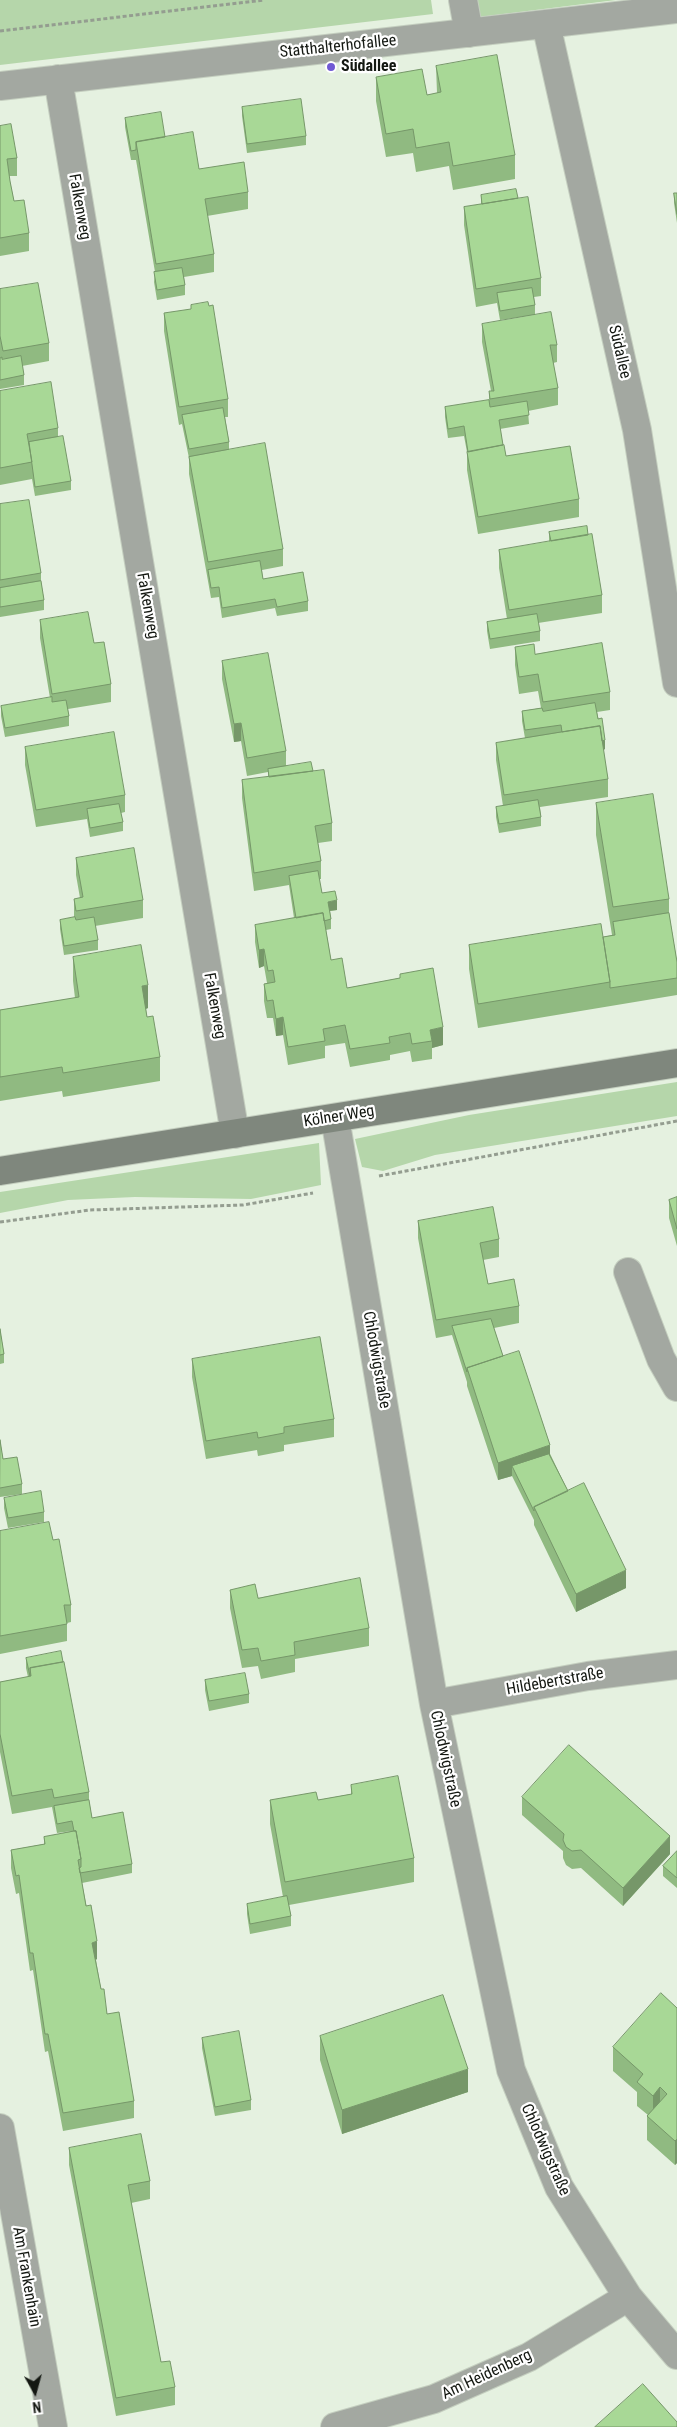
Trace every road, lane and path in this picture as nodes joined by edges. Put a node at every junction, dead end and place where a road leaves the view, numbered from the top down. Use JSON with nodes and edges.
{"nodes":[{"id":1,"x":264,"y":0,"type":"edge"},
{"id":2,"x":463,"y":0,"type":"edge"},
{"id":3,"x":677,"y":9,"type":"edge"},
{"id":4,"x":546,"y":24,"type":"junction"},
{"id":5,"x":0,"y":31,"type":"edge"},
{"id":6,"x":469,"y":33,"type":"junction"},
{"id":7,"x":58,"y":79,"type":"junction"},
{"id":8,"x":0,"y":86,"type":"edge"},
{"id":9,"x":677,"y":683,"type":"edge"},
{"id":10,"x":677,"y":1063,"type":"edge"},
{"id":11,"x":335,"y":1118,"type":"junction"},
{"id":12,"x":677,"y":1121,"type":"edge"},
{"id":13,"x":236,"y":1134,"type":"junction"},
{"id":14,"x":0,"y":1172,"type":"edge"},
{"id":15,"x":347,"y":1184,"type":"junction"},
{"id":16,"x":0,"y":1222,"type":"edge"},
{"id":17,"x":628,"y":1272,"type":"dead end"},
{"id":18,"x":677,"y":1387,"type":"edge"},
{"id":19,"x":677,"y":1665,"type":"edge"},
{"id":20,"x":434,"y":1704,"type":"junction"},
{"id":21,"x":0,"y":2128,"type":"edge"},
{"id":22,"x":628,"y":2297,"type":"junction"},
{"id":23,"x":677,"y":2355,"type":"edge"},
{"id":24,"x":53,"y":2427,"type":"edge"},
{"id":25,"x":335,"y":2427,"type":"edge"}],
"edges":[{"from":1,"to":5,"type":"path"},
{"from":2,"to":6,"type":"street"},
{"from":3,"to":4,"type":"street","name":"Statthalterhofallee"},
{"from":4,"to":6,"type":"street","name":"Statthalterhofallee"},
{"from":4,"to":9,"type":"street","name":"Südallee"},
{"from":6,"to":7,"type":"street","name":"Statthalterhofallee"},
{"from":7,"to":8,"type":"street","name":"Statthalterhofallee"},
{"from":7,"to":13,"type":"street","name":"Falkenweg"},
{"from":10,"to":11,"type":"street","name":"Kölner Weg"},
{"from":11,"to":13,"type":"street","name":"Kölner Weg"},
{"from":11,"to":15,"type":"street","name":"Chlodwigstraße"},
{"from":12,"to":15,"type":"path"},
{"from":13,"to":14,"type":"street","name":"Kölner Weg"},
{"from":15,"to":16,"type":"path"},
{"from":15,"to":20,"type":"street","name":"Chlodwigstraße"},
{"from":17,"to":18,"type":"street"},
{"from":19,"to":20,"type":"street","name":"Hildebertstraße"},
{"from":20,"to":22,"type":"street","name":"Chlodwigstraße"},
{"from":21,"to":24,"type":"street","name":"Am Frankenhain"},
{"from":22,"to":23,"type":"street","name":"Chlodwigstraße"},
{"from":22,"to":25,"type":"street","name":"Am Heidenberg"}]}
